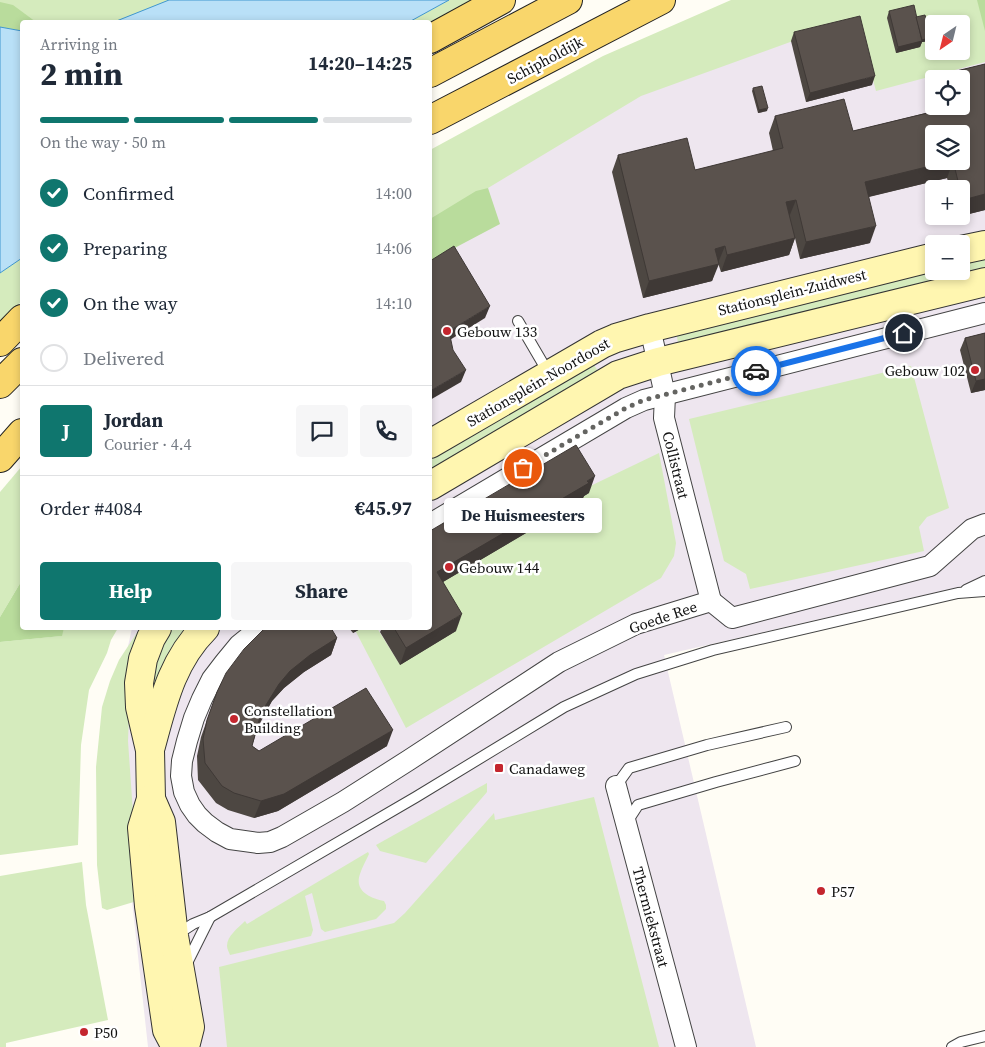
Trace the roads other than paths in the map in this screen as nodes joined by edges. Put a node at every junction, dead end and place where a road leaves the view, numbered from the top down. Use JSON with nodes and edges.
{"nodes":[{"id":1,"x":501,"y":0,"type":"edge"},
{"id":2,"x":568,"y":0,"type":"edge"},
{"id":3,"x":661,"y":0,"type":"edge"},
{"id":4,"x":432,"y":38,"type":"edge"},
{"id":5,"x":432,"y":72,"type":"edge"},
{"id":6,"x":432,"y":119,"type":"edge"},
{"id":7,"x":985,"y":244,"type":"edge"},
{"id":8,"x":970,"y":248,"type":"edge"},
{"id":9,"x":925,"y":259,"type":"edge"},
{"id":10,"x":985,"y":282,"type":"edge"},
{"id":11,"x":985,"y":313,"type":"edge"},
{"id":12,"x":20,"y":321,"type":"edge"},
{"id":13,"x":518,"y":321,"type":"dead end"},
{"id":14,"x":650,"y":328,"type":"junction"},
{"id":15,"x":0,"y":342,"type":"edge"},
{"id":16,"x":658,"y":362,"type":"junction"},
{"id":17,"x":20,"y":364,"type":"edge"},
{"id":18,"x":550,"y":375,"type":"junction"},
{"id":19,"x":0,"y":384,"type":"edge"},
{"id":20,"x":665,"y":395,"type":"junction"},
{"id":21,"x":20,"y":435,"type":"edge"},
{"id":22,"x":432,"y":443,"type":"edge"},
{"id":23,"x":0,"y":458,"type":"edge"},
{"id":24,"x":432,"y":485,"type":"edge"},
{"id":25,"x":432,"y":523,"type":"edge"},
{"id":26,"x":985,"y":524,"type":"edge"},
{"id":27,"x":985,"y":581,"type":"edge"},
{"id":28,"x":985,"y":591,"type":"edge"},
{"id":29,"x":958,"y":593,"type":"junction"},
{"id":30,"x":711,"y":601,"type":"junction"},
{"id":31,"x":156,"y":630,"type":"edge"},
{"id":32,"x":203,"y":630,"type":"edge"},
{"id":33,"x":258,"y":630,"type":"edge"},
{"id":34,"x":786,"y":727,"type":"dead end"},
{"id":35,"x":150,"y":750,"type":"junction"},
{"id":36,"x":795,"y":761,"type":"dead end"},
{"id":37,"x":616,"y":786,"type":"joint"},
{"id":38,"x":626,"y":823,"type":"junction"},
{"id":39,"x":210,"y":917,"type":"junction"},
{"id":40,"x":165,"y":945,"type":"junction"},
{"id":41,"x":181,"y":973,"type":"junction"},
{"id":42,"x":985,"y":1036,"type":"edge"},
{"id":43,"x":176,"y":1047,"type":"edge"},
{"id":44,"x":185,"y":1047,"type":"edge"},
{"id":45,"x":686,"y":1047,"type":"edge"},
{"id":46,"x":952,"y":1047,"type":"edge"}],
"edges":[{"from":1,"to":4,"type":"main road"},
{"from":2,"to":5,"type":"main road"},
{"from":3,"to":6,"type":"main road","name":"Schipholdijk"},
{"from":7,"to":8,"type":"street"},
{"from":9,"to":14,"type":"street","name":"Stationsplein-Zuidwest"},
{"from":10,"to":16,"type":"street"},
{"from":11,"to":20,"type":"street"},
{"from":12,"to":15,"type":"main road"},
{"from":13,"to":18,"type":"lane"},
{"from":14,"to":16,"type":"street","name":"Collistraat"},
{"from":14,"to":18,"type":"street","name":"Stationsplein-Noordoost"},
{"from":16,"to":20,"type":"street","name":"Collistraat"},
{"from":16,"to":24,"type":"street"},
{"from":17,"to":19,"type":"main road"},
{"from":18,"to":22,"type":"street","name":"Stationsplein-Noordoost"},
{"from":20,"to":25,"type":"street"},
{"from":20,"to":30,"type":"street","name":"Collistraat"},
{"from":21,"to":23,"type":"main road"},
{"from":26,"to":30,"type":"street","name":"Goede Ree"},
{"from":27,"to":29,"type":"lane"},
{"from":28,"to":29,"type":"lane"},
{"from":29,"to":39,"type":"lane"},
{"from":30,"to":33,"type":"street","name":"Goede Ree"},
{"from":31,"to":35,"type":"street"},
{"from":32,"to":35,"type":"street"},
{"from":34,"to":37,"type":"lane"},
{"from":35,"to":40,"type":"street"},
{"from":36,"to":38,"type":"lane"},
{"from":37,"to":38,"type":"street","name":"Thermiekstraat"},
{"from":38,"to":45,"type":"street","name":"Thermiekstraat"},
{"from":39,"to":40,"type":"lane"},
{"from":39,"to":41,"type":"lane"},
{"from":40,"to":41,"type":"street"},
{"from":40,"to":43,"type":"street"},
{"from":41,"to":44,"type":"street"},
{"from":42,"to":46,"type":"lane"}]}
